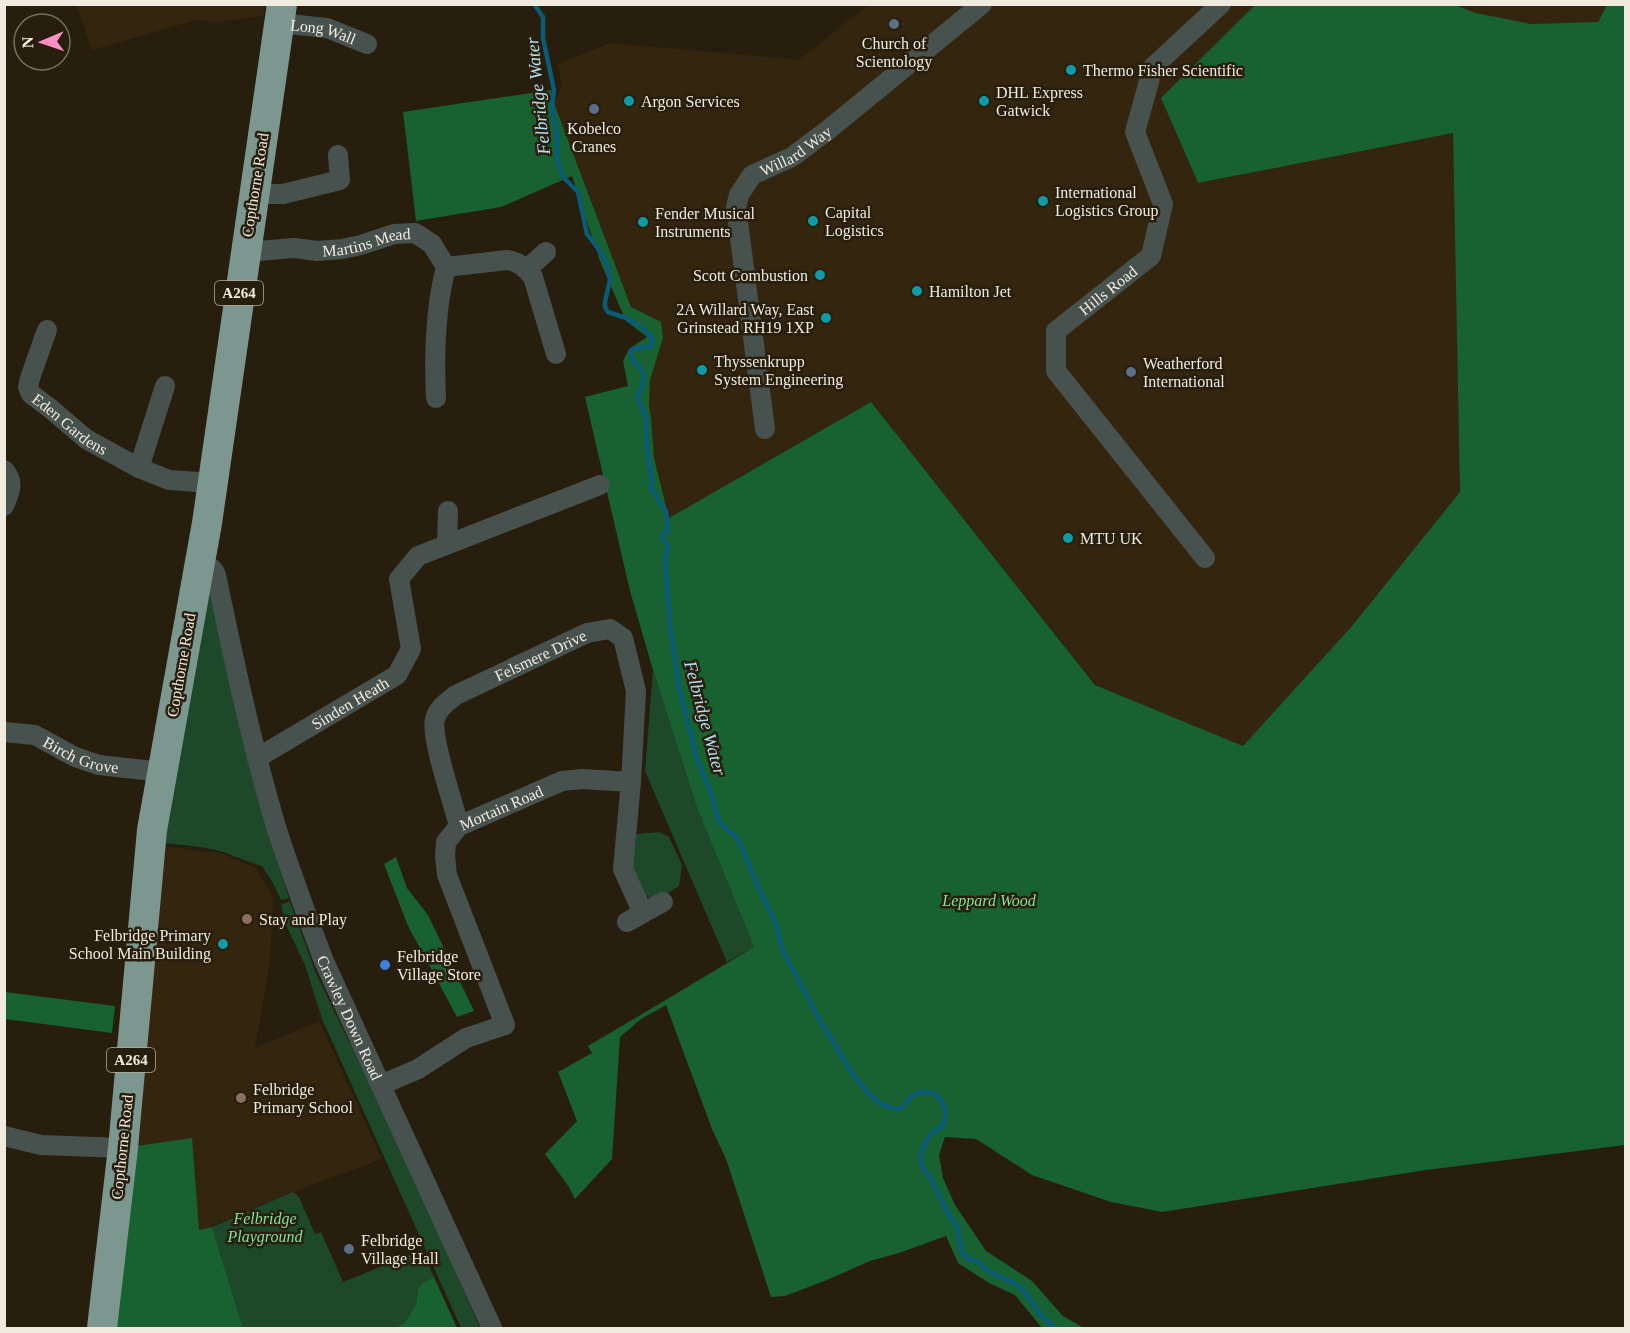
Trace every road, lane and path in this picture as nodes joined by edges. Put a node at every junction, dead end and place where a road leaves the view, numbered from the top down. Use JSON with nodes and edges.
{"nodes":[{"id":1,"x":982,"y":4,"type":"edge"},
{"id":2,"x":1221,"y":4,"type":"edge"},
{"id":3,"x":280,"y":14,"type":"edge"},
{"id":4,"x":367,"y":44,"type":"dead end"},
{"id":5,"x":339,"y":155,"type":"dead end"},
{"id":6,"x":254,"y":194,"type":"junction"},
{"id":7,"x":245,"y":249,"type":"junction"},
{"id":8,"x":546,"y":252,"type":"dead end"},
{"id":9,"x":446,"y":267,"type":"junction"},
{"id":10,"x":527,"y":269,"type":"junction"},
{"id":11,"x":47,"y":330,"type":"dead end"},
{"id":12,"x":555,"y":354,"type":"dead end"},
{"id":13,"x":165,"y":386,"type":"dead end"},
{"id":14,"x":436,"y":398,"type":"dead end"},
{"id":15,"x":765,"y":429,"type":"dead end"},
{"id":16,"x":139,"y":468,"type":"junction"},
{"id":17,"x":4,"y":470,"type":"edge"},
{"id":18,"x":213,"y":483,"type":"junction"},
{"id":19,"x":600,"y":484,"type":"dead end"},
{"id":20,"x":4,"y":506,"type":"edge"},
{"id":21,"x":448,"y":511,"type":"dead end"},
{"id":22,"x":447,"y":544,"type":"junction"},
{"id":23,"x":1206,"y":558,"type":"dead end"},
{"id":24,"x":200,"y":564,"type":"junction"},
{"id":25,"x":4,"y":732,"type":"edge"},
{"id":26,"x":257,"y":758,"type":"junction"},
{"id":27,"x":162,"y":772,"type":"junction"},
{"id":28,"x":631,"y":782,"type":"junction"},
{"id":29,"x":459,"y":826,"type":"junction"},
{"id":30,"x":663,"y":902,"type":"dead end"},
{"id":31,"x":381,"y":1085,"type":"junction"},
{"id":32,"x":4,"y":1136,"type":"edge"},
{"id":33,"x":123,"y":1148,"type":"junction"},
{"id":34,"x":102,"y":1329,"type":"edge"},
{"id":35,"x":492,"y":1329,"type":"edge"}],
"edges":[{"from":1,"to":15,"type":"street","name":"Willard Way"},
{"from":2,"to":23,"type":"street","name":"Hills Road"},
{"from":3,"to":4,"type":"street","name":"Long Wall"},
{"from":3,"to":6,"type":"highway","name":"Copthorne Road","number":"A264"},
{"from":5,"to":6,"type":"street"},
{"from":6,"to":7,"type":"highway","name":"Copthorne Road","number":"A264"},
{"from":7,"to":9,"type":"street","name":"Martins Mead"},
{"from":7,"to":18,"type":"highway","name":"Copthorne Road","number":"A264"},
{"from":8,"to":10,"type":"street"},
{"from":9,"to":10,"type":"street"},
{"from":9,"to":14,"type":"street"},
{"from":10,"to":12,"type":"street"},
{"from":11,"to":16,"type":"street","name":"Eden Gardens"},
{"from":13,"to":16,"type":"street"},
{"from":16,"to":18,"type":"street","name":"Eden Gardens"},
{"from":17,"to":20,"type":"street"},
{"from":18,"to":24,"type":"highway","name":"Copthorne Road","number":"A264"},
{"from":19,"to":22,"type":"street","name":"Sinden Heath"},
{"from":21,"to":22,"type":"street"},
{"from":22,"to":26,"type":"street","name":"Sinden Heath"},
{"from":24,"to":26,"type":"street","name":"Crawley Down Road"},
{"from":24,"to":27,"type":"highway","name":"Copthorne Road","number":"A264"},
{"from":25,"to":27,"type":"street","name":"Birch Grove"},
{"from":26,"to":31,"type":"street","name":"Crawley Down Road"},
{"from":27,"to":33,"type":"highway","name":"Copthorne Road","number":"A264"},
{"from":28,"to":29,"type":"street","name":"Mortain Road"},
{"from":28,"to":29,"type":"street","name":"Felsmere Drive"},
{"from":28,"to":30,"type":"street"},
{"from":29,"to":31,"type":"street","name":"Mortain Road"},
{"from":31,"to":35,"type":"street","name":"Crawley Down Road"},
{"from":32,"to":33,"type":"street"},
{"from":33,"to":34,"type":"highway","name":"Copthorne Road","number":"A264"}]}
